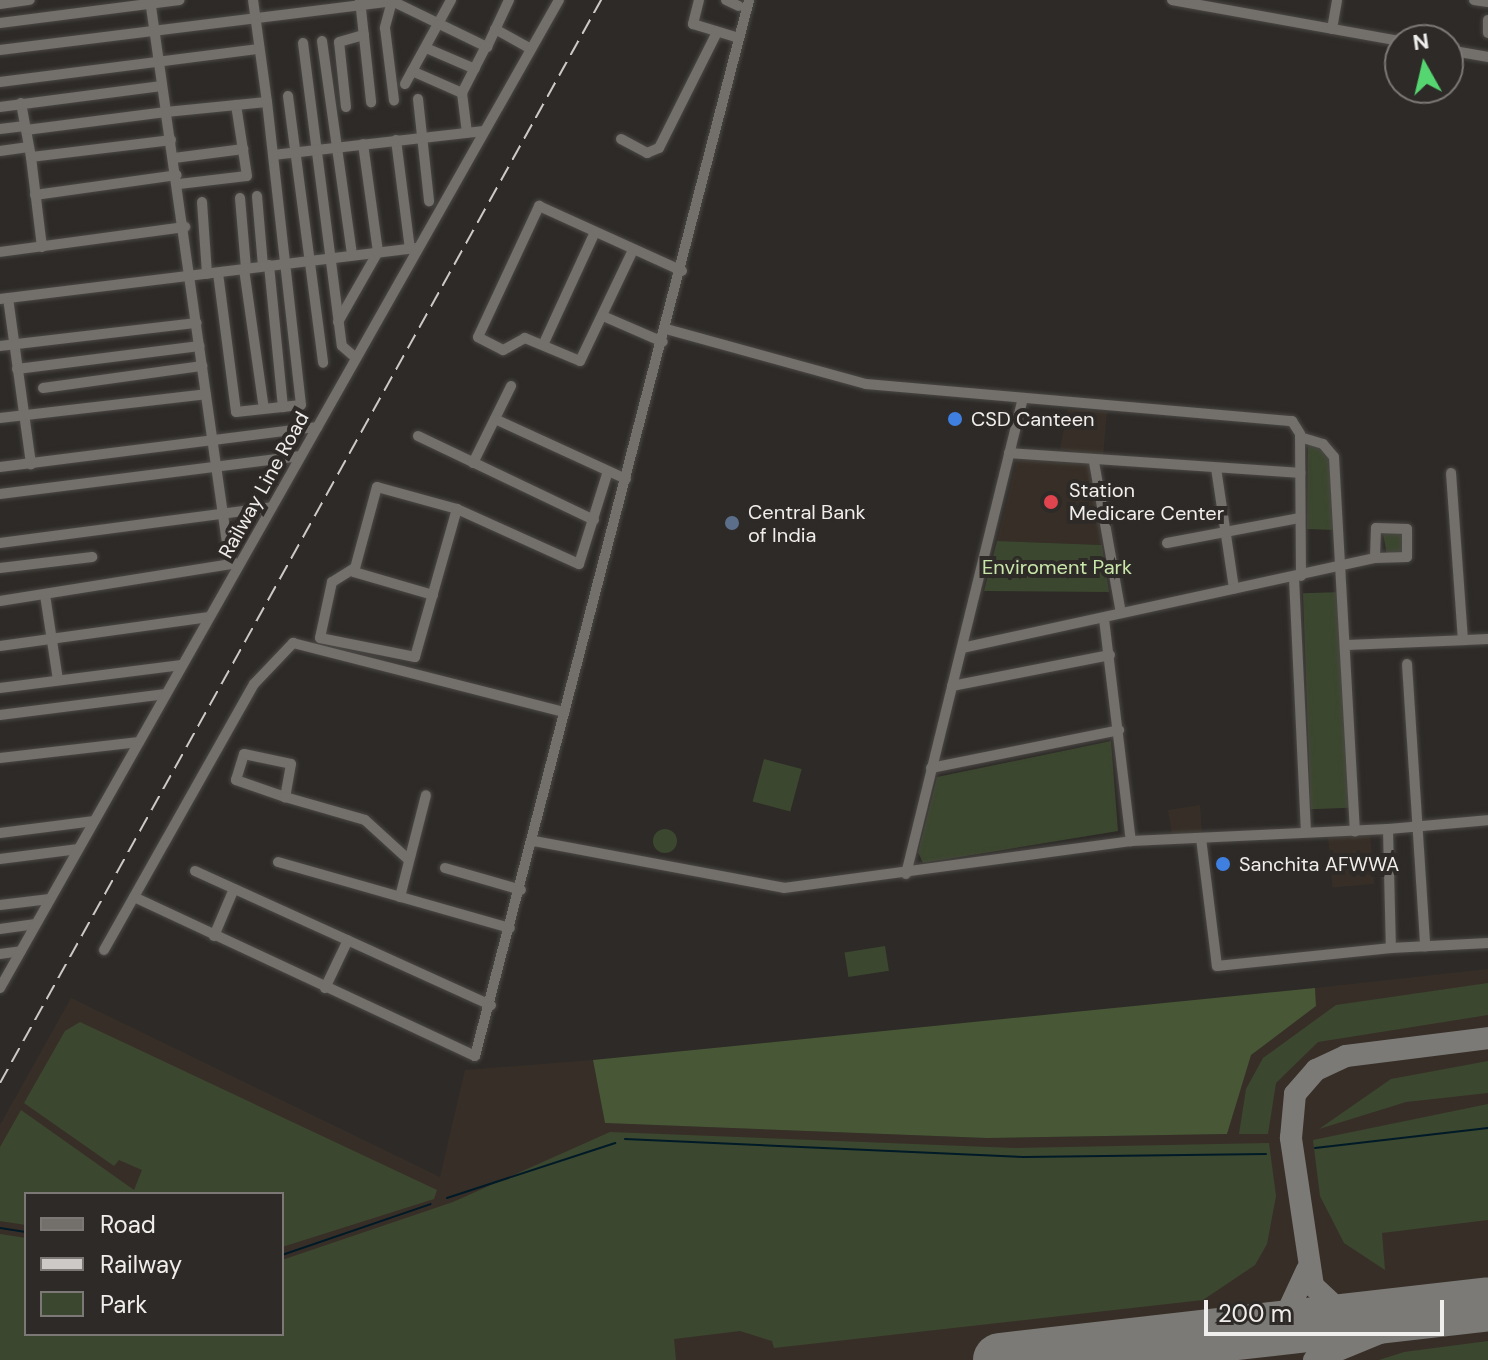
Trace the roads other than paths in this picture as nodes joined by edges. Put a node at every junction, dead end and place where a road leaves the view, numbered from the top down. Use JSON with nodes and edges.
{"nodes":[{"id":1,"x":30,"y":0,"type":"edge"},
{"id":2,"x":180,"y":0,"type":"edge"},
{"id":3,"x":253,"y":0,"type":"edge"},
{"id":4,"x":451,"y":0,"type":"edge"},
{"id":5,"x":509,"y":0,"type":"edge"},
{"id":6,"x":699,"y":0,"type":"edge"},
{"id":7,"x":726,"y":0,"type":"edge"},
{"id":8,"x":1172,"y":0,"type":"edge"},
{"id":9,"x":1337,"y":0,"type":"edge"},
{"id":10,"x":1474,"y":0,"type":"edge"},
{"id":11,"x":360,"y":1,"type":"edge"},
{"id":12,"x":150,"y":2,"type":"edge"},
{"id":13,"x":399,"y":2,"type":"edge"},
{"id":14,"x":553,"y":2,"type":"edge"},
{"id":15,"x":1488,"y":2,"type":"edge"},
{"id":16,"x":744,"y":3,"type":"edge"},
{"id":17,"x":0,"y":4,"type":"edge"},
{"id":18,"x":255,"y":17,"type":"junction"},
{"id":19,"x":1488,"y":20,"type":"edge"},
{"id":20,"x":0,"y":23,"type":"edge"},
{"id":21,"x":439,"y":24,"type":"junction"},
{"id":22,"x":495,"y":29,"type":"junction"},
{"id":23,"x":1332,"y":29,"type":"junction"},
{"id":24,"x":154,"y":30,"type":"junction"},
{"id":25,"x":717,"y":32,"type":"junction"},
{"id":26,"x":1488,"y":33,"type":"edge"},
{"id":27,"x":364,"y":35,"type":"junction"},
{"id":28,"x":739,"y":38,"type":"junction"},
{"id":29,"x":1384,"y":38,"type":"edge"},
{"id":30,"x":322,"y":41,"type":"dead end"},
{"id":31,"x":303,"y":43,"type":"dead end"},
{"id":32,"x":486,"y":46,"type":"junction"},
{"id":33,"x":426,"y":48,"type":"junction"},
{"id":34,"x":259,"y":49,"type":"junction"},
{"id":35,"x":531,"y":49,"type":"junction"},
{"id":36,"x":0,"y":50,"type":"edge"},
{"id":37,"x":1464,"y":53,"type":"edge"},
{"id":38,"x":1488,"y":57,"type":"edge"},
{"id":39,"x":159,"y":61,"type":"junction"},
{"id":40,"x":475,"y":69,"type":"junction"},
{"id":41,"x":412,"y":71,"type":"junction"},
{"id":42,"x":0,"y":82,"type":"edge"},
{"id":43,"x":405,"y":84,"type":"dead end"},
{"id":44,"x":162,"y":86,"type":"junction"},
{"id":45,"x":462,"y":93,"type":"junction"},
{"id":46,"x":288,"y":96,"type":"dead end"},
{"id":47,"x":418,"y":99,"type":"dead end"},
{"id":48,"x":394,"y":100,"type":"dead end"},
{"id":49,"x":267,"y":102,"type":"junction"},
{"id":50,"x":371,"y":102,"type":"dead end"},
{"id":51,"x":21,"y":103,"type":"junction"},
{"id":52,"x":236,"y":105,"type":"junction"},
{"id":53,"x":0,"y":107,"type":"edge"},
{"id":54,"x":346,"y":107,"type":"dead end"},
{"id":55,"x":166,"y":112,"type":"junction"},
{"id":56,"x":26,"y":128,"type":"junction"},
{"id":57,"x":0,"y":129,"type":"edge"},
{"id":58,"x":484,"y":131,"type":"junction"},
{"id":59,"x":467,"y":133,"type":"junction"},
{"id":60,"x":422,"y":137,"type":"junction"},
{"id":61,"x":621,"y":139,"type":"dead end"},
{"id":62,"x":171,"y":140,"type":"junction"},
{"id":63,"x":396,"y":140,"type":"junction"},
{"id":64,"x":363,"y":144,"type":"junction"},
{"id":65,"x":338,"y":147,"type":"junction"},
{"id":66,"x":243,"y":149,"type":"junction"},
{"id":67,"x":318,"y":149,"type":"junction"},
{"id":68,"x":0,"y":151,"type":"edge"},
{"id":69,"x":30,"y":152,"type":"junction"},
{"id":70,"x":295,"y":152,"type":"junction"},
{"id":71,"x":273,"y":155,"type":"junction"},
{"id":72,"x":174,"y":158,"type":"junction"},
{"id":73,"x":178,"y":179,"type":"junction"},
{"id":74,"x":35,"y":195,"type":"junction"},
{"id":75,"x":257,"y":196,"type":"dead end"},
{"id":76,"x":240,"y":198,"type":"dead end"},
{"id":77,"x":429,"y":201,"type":"dead end"},
{"id":78,"x":202,"y":202,"type":"dead end"},
{"id":79,"x":185,"y":227,"type":"junction"},
{"id":80,"x":595,"y":232,"type":"junction"},
{"id":81,"x":42,"y":247,"type":"junction"},
{"id":82,"x":414,"y":248,"type":"junction"},
{"id":83,"x":633,"y":250,"type":"junction"},
{"id":84,"x":0,"y":252,"type":"edge"},
{"id":85,"x":378,"y":252,"type":"junction"},
{"id":86,"x":352,"y":255,"type":"junction"},
{"id":87,"x":330,"y":258,"type":"junction"},
{"id":88,"x":309,"y":260,"type":"junction"},
{"id":89,"x":286,"y":264,"type":"junction"},
{"id":90,"x":266,"y":266,"type":"junction"},
{"id":91,"x":245,"y":269,"type":"junction"},
{"id":92,"x":682,"y":271,"type":"junction"},
{"id":93,"x":213,"y":273,"type":"junction"},
{"id":94,"x":191,"y":277,"type":"junction"},
{"id":95,"x":4,"y":298,"type":"edge"},
{"id":96,"x":603,"y":316,"type":"junction"},
{"id":97,"x":338,"y":322,"type":"junction"},
{"id":98,"x":197,"y":323,"type":"junction"},
{"id":99,"x":666,"y":329,"type":"junction"},
{"id":100,"x":663,"y":342,"type":"junction"},
{"id":101,"x":13,"y":344,"type":"junction"},
{"id":102,"x":543,"y":345,"type":"junction"},
{"id":103,"x":0,"y":346,"type":"edge"},
{"id":104,"x":200,"y":346,"type":"junction"},
{"id":105,"x":356,"y":358,"type":"junction"},
{"id":106,"x":323,"y":363,"type":"dead end"},
{"id":107,"x":202,"y":366,"type":"junction"},
{"id":108,"x":17,"y":369,"type":"junction"},
{"id":109,"x":511,"y":386,"type":"dead end"},
{"id":110,"x":43,"y":388,"type":"dead end"},
{"id":111,"x":206,"y":394,"type":"junction"},
{"id":112,"x":1022,"y":400,"type":"junction"},
{"id":113,"x":283,"y":407,"type":"junction"},
{"id":114,"x":264,"y":409,"type":"junction"},
{"id":115,"x":22,"y":414,"type":"junction"},
{"id":116,"x":0,"y":418,"type":"edge"},
{"id":117,"x":495,"y":419,"type":"junction"},
{"id":118,"x":317,"y":427,"type":"junction"},
{"id":119,"x":418,"y":436,"type":"dead end"},
{"id":120,"x":1300,"y":437,"type":"junction"},
{"id":121,"x":212,"y":440,"type":"junction"},
{"id":122,"x":1009,"y":453,"type":"junction"},
{"id":123,"x":301,"y":456,"type":"junction"},
{"id":124,"x":1094,"y":462,"type":"junction"},
{"id":125,"x":473,"y":463,"type":"junction"},
{"id":126,"x":31,"y":464,"type":"junction"},
{"id":127,"x":215,"y":464,"type":"junction"},
{"id":128,"x":0,"y":467,"type":"edge"},
{"id":129,"x":1216,"y":468,"type":"junction"},
{"id":130,"x":1300,"y":473,"type":"junction"},
{"id":131,"x":1451,"y":473,"type":"dead end"},
{"id":132,"x":607,"y":474,"type":"junction"},
{"id":133,"x":626,"y":479,"type":"junction"},
{"id":134,"x":0,"y":494,"type":"edge"},
{"id":135,"x":272,"y":507,"type":"junction"},
{"id":136,"x":457,"y":509,"type":"junction"},
{"id":137,"x":223,"y":514,"type":"junction"},
{"id":138,"x":1299,"y":518,"type":"junction"},
{"id":139,"x":594,"y":520,"type":"junction"},
{"id":140,"x":1224,"y":533,"type":"junction"},
{"id":141,"x":0,"y":543,"type":"edge"},
{"id":142,"x":1167,"y":543,"type":"dead end"},
{"id":143,"x":92,"y":557,"type":"dead end"},
{"id":144,"x":1375,"y":558,"type":"dead end"},
{"id":145,"x":235,"y":564,"type":"junction"},
{"id":146,"x":0,"y":568,"type":"edge"},
{"id":147,"x":353,"y":569,"type":"junction"},
{"id":148,"x":1338,"y":569,"type":"junction"},
{"id":149,"x":1298,"y":577,"type":"junction"},
{"id":150,"x":1234,"y":589,"type":"junction"},
{"id":151,"x":45,"y":595,"type":"junction"},
{"id":152,"x":433,"y":595,"type":"junction"},
{"id":153,"x":0,"y":601,"type":"edge"},
{"id":154,"x":1121,"y":613,"type":"junction"},
{"id":155,"x":209,"y":617,"type":"junction"},
{"id":156,"x":1104,"y":619,"type":"junction"},
{"id":157,"x":53,"y":639,"type":"junction"},
{"id":158,"x":1488,"y":639,"type":"edge"},
{"id":159,"x":1463,"y":640,"type":"junction"},
{"id":160,"x":1347,"y":645,"type":"junction"},
{"id":161,"x":0,"y":646,"type":"edge"},
{"id":162,"x":962,"y":648,"type":"junction"},
{"id":163,"x":1110,"y":655,"type":"junction"},
{"id":164,"x":1407,"y":664,"type":"dead end"},
{"id":165,"x":182,"y":665,"type":"junction"},
{"id":166,"x":58,"y":680,"type":"junction"},
{"id":167,"x":952,"y":686,"type":"junction"},
{"id":168,"x":0,"y":688,"type":"edge"},
{"id":169,"x":166,"y":694,"type":"junction"},
{"id":170,"x":564,"y":712,"type":"junction"},
{"id":171,"x":0,"y":715,"type":"edge"},
{"id":172,"x":1119,"y":730,"type":"junction"},
{"id":173,"x":139,"y":742,"type":"junction"},
{"id":174,"x":0,"y":758,"type":"edge"},
{"id":175,"x":931,"y":768,"type":"junction"},
{"id":176,"x":426,"y":795,"type":"dead end"},
{"id":177,"x":285,"y":797,"type":"junction"},
{"id":178,"x":1488,"y":820,"type":"edge"},
{"id":179,"x":94,"y":821,"type":"junction"},
{"id":180,"x":1420,"y":826,"type":"junction"},
{"id":181,"x":1388,"y":829,"type":"junction"},
{"id":182,"x":1355,"y":831,"type":"junction"},
{"id":183,"x":1306,"y":832,"type":"junction"},
{"id":184,"x":0,"y":833,"type":"edge"},
{"id":185,"x":1201,"y":838,"type":"junction"},
{"id":186,"x":534,"y":841,"type":"junction"},
{"id":187,"x":1131,"y":841,"type":"junction"},
{"id":188,"x":78,"y":849,"type":"junction"},
{"id":189,"x":0,"y":859,"type":"edge"},
{"id":190,"x":409,"y":860,"type":"junction"},
{"id":191,"x":278,"y":862,"type":"dead end"},
{"id":192,"x":445,"y":868,"type":"dead end"},
{"id":193,"x":195,"y":871,"type":"dead end"},
{"id":194,"x":906,"y":874,"type":"junction"},
{"id":195,"x":521,"y":890,"type":"junction"},
{"id":196,"x":233,"y":891,"type":"junction"},
{"id":197,"x":134,"y":897,"type":"junction"},
{"id":198,"x":400,"y":897,"type":"junction"},
{"id":199,"x":50,"y":899,"type":"junction"},
{"id":200,"x":0,"y":905,"type":"edge"},
{"id":201,"x":36,"y":924,"type":"junction"},
{"id":202,"x":510,"y":928,"type":"junction"},
{"id":203,"x":0,"y":929,"type":"edge"},
{"id":204,"x":214,"y":936,"type":"junction"},
{"id":205,"x":348,"y":940,"type":"junction"},
{"id":206,"x":1488,"y":943,"type":"edge"},
{"id":207,"x":1425,"y":946,"type":"junction"},
{"id":208,"x":1391,"y":948,"type":"junction"},
{"id":209,"x":104,"y":950,"type":"dead end"},
{"id":210,"x":21,"y":951,"type":"junction"},
{"id":211,"x":0,"y":954,"type":"edge"},
{"id":212,"x":1,"y":985,"type":"edge"},
{"id":213,"x":325,"y":988,"type":"junction"},
{"id":214,"x":491,"y":1005,"type":"junction"}],
"edges":[{"from":1,"to":17,"type":"street"},
{"from":2,"to":12,"type":"street"},
{"from":3,"to":18,"type":"street"},
{"from":4,"to":21,"type":"street"},
{"from":5,"to":22,"type":"street"},
{"from":6,"to":25,"type":"street"},
{"from":7,"to":16,"type":"street"},
{"from":8,"to":23,"type":"street"},
{"from":9,"to":23,"type":"street"},
{"from":10,"to":15,"type":"street"},
{"from":11,"to":13,"type":"street"},
{"from":11,"to":18,"type":"street"},
{"from":11,"to":27,"type":"street"},
{"from":12,"to":20,"type":"street"},
{"from":12,"to":24,"type":"street"},
{"from":13,"to":21,"type":"street"},
{"from":13,"to":48,"type":"street"},
{"from":14,"to":35,"type":"street","name":"Railway Line Road"},
{"from":16,"to":28,"type":"street"},
{"from":18,"to":24,"type":"street"},
{"from":18,"to":34,"type":"street"},
{"from":19,"to":26,"type":"street"},
{"from":21,"to":32,"type":"street"},
{"from":21,"to":33,"type":"street"},
{"from":22,"to":32,"type":"street"},
{"from":22,"to":35,"type":"street"},
{"from":23,"to":29,"type":"street"},
{"from":24,"to":36,"type":"street"},
{"from":24,"to":39,"type":"street"},
{"from":25,"to":28,"type":"street"},
{"from":25,"to":61,"type":"street"},
{"from":27,"to":50,"type":"street"},
{"from":27,"to":54,"type":"street"},
{"from":28,"to":92,"type":"street"},
{"from":30,"to":65,"type":"street"},
{"from":31,"to":67,"type":"street"},
{"from":32,"to":40,"type":"street"},
{"from":33,"to":40,"type":"street"},
{"from":33,"to":41,"type":"street"},
{"from":34,"to":39,"type":"street"},
{"from":34,"to":49,"type":"street"},
{"from":35,"to":58,"type":"street","name":"Railway Line Road"},
{"from":37,"to":38,"type":"street"},
{"from":39,"to":42,"type":"street"},
{"from":39,"to":44,"type":"street"},
{"from":40,"to":45,"type":"street"},
{"from":41,"to":43,"type":"street"},
{"from":41,"to":45,"type":"street"},
{"from":44,"to":51,"type":"street"},
{"from":44,"to":55,"type":"street"},
{"from":45,"to":59,"type":"street"},
{"from":46,"to":70,"type":"street"},
{"from":47,"to":60,"type":"street"},
{"from":49,"to":52,"type":"street"},
{"from":49,"to":71,"type":"street"},
{"from":51,"to":53,"type":"street"},
{"from":51,"to":56,"type":"street"},
{"from":52,"to":55,"type":"street"},
{"from":52,"to":66,"type":"street"},
{"from":55,"to":56,"type":"street"},
{"from":55,"to":62,"type":"street"},
{"from":56,"to":57,"type":"street"},
{"from":56,"to":69,"type":"street"},
{"from":58,"to":59,"type":"street"},
{"from":58,"to":82,"type":"street","name":"Railway Line Road"},
{"from":59,"to":60,"type":"street"},
{"from":60,"to":63,"type":"street"},
{"from":60,"to":77,"type":"street"},
{"from":62,"to":69,"type":"street"},
{"from":62,"to":72,"type":"street"},
{"from":63,"to":64,"type":"street"},
{"from":63,"to":82,"type":"street"},
{"from":64,"to":65,"type":"street"},
{"from":64,"to":85,"type":"street"},
{"from":65,"to":67,"type":"street"},
{"from":65,"to":86,"type":"street"},
{"from":66,"to":72,"type":"street"},
{"from":66,"to":73,"type":"street"},
{"from":67,"to":70,"type":"street"},
{"from":67,"to":87,"type":"street"},
{"from":68,"to":69,"type":"street"},
{"from":69,"to":74,"type":"street"},
{"from":70,"to":71,"type":"street"},
{"from":70,"to":88,"type":"street"},
{"from":71,"to":89,"type":"street"},
{"from":72,"to":73,"type":"street"},
{"from":73,"to":74,"type":"street"},
{"from":73,"to":79,"type":"street"},
{"from":74,"to":81,"type":"street"},
{"from":75,"to":90,"type":"street"},
{"from":76,"to":91,"type":"street"},
{"from":78,"to":93,"type":"street"},
{"from":79,"to":81,"type":"street"},
{"from":79,"to":94,"type":"street"},
{"from":80,"to":83,"type":"street"},
{"from":80,"to":102,"type":"street"},
{"from":80,"to":102,"type":"street"},
{"from":81,"to":84,"type":"street"},
{"from":82,"to":85,"type":"street"},
{"from":82,"to":105,"type":"street","name":"Railway Line Road"},
{"from":83,"to":92,"type":"street"},
{"from":83,"to":96,"type":"street"},
{"from":85,"to":86,"type":"street"},
{"from":85,"to":97,"type":"street"},
{"from":86,"to":87,"type":"street"},
{"from":87,"to":88,"type":"street"},
{"from":87,"to":97,"type":"street"},
{"from":88,"to":89,"type":"street"},
{"from":88,"to":106,"type":"street"},
{"from":89,"to":90,"type":"street"},
{"from":89,"to":113,"type":"street"},
{"from":90,"to":91,"type":"street"},
{"from":90,"to":113,"type":"street"},
{"from":91,"to":93,"type":"street"},
{"from":91,"to":114,"type":"street"},
{"from":92,"to":99,"type":"street"},
{"from":93,"to":94,"type":"street"},
{"from":93,"to":114,"type":"street"},
{"from":94,"to":95,"type":"street"},
{"from":94,"to":98,"type":"street"},
{"from":95,"to":101,"type":"street"},
{"from":96,"to":100,"type":"street"},
{"from":96,"to":102,"type":"street"},
{"from":97,"to":105,"type":"street"},
{"from":98,"to":101,"type":"street"},
{"from":98,"to":104,"type":"street"},
{"from":99,"to":100,"type":"street"},
{"from":99,"to":112,"type":"street"},
{"from":100,"to":133,"type":"street"},
{"from":101,"to":103,"type":"street"},
{"from":101,"to":108,"type":"street"},
{"from":104,"to":107,"type":"street"},
{"from":104,"to":108,"type":"street"},
{"from":105,"to":118,"type":"street","name":"Railway Line Road"},
{"from":107,"to":110,"type":"street"},
{"from":107,"to":111,"type":"street"},
{"from":108,"to":115,"type":"street"},
{"from":109,"to":117,"type":"street"},
{"from":111,"to":115,"type":"street"},
{"from":111,"to":121,"type":"street"},
{"from":112,"to":120,"type":"street"},
{"from":112,"to":122,"type":"street"},
{"from":113,"to":114,"type":"street"},
{"from":115,"to":116,"type":"street"},
{"from":115,"to":126,"type":"street"},
{"from":117,"to":125,"type":"street"},
{"from":117,"to":132,"type":"street"},
{"from":118,"to":121,"type":"street"},
{"from":118,"to":123,"type":"street","name":"Railway Line Road"},
{"from":119,"to":125,"type":"street"},
{"from":120,"to":130,"type":"street"},
{"from":120,"to":148,"type":"street"},
{"from":121,"to":126,"type":"street"},
{"from":121,"to":127,"type":"street"},
{"from":122,"to":124,"type":"street"},
{"from":122,"to":162,"type":"street"},
{"from":123,"to":127,"type":"street"},
{"from":123,"to":135,"type":"street","name":"Railway Line Road"},
{"from":124,"to":129,"type":"street"},
{"from":124,"to":154,"type":"street"},
{"from":125,"to":139,"type":"street"},
{"from":126,"to":128,"type":"street"},
{"from":127,"to":134,"type":"street"},
{"from":127,"to":137,"type":"street"},
{"from":129,"to":130,"type":"street"},
{"from":129,"to":140,"type":"street"},
{"from":130,"to":138,"type":"street"},
{"from":131,"to":159,"type":"street"},
{"from":132,"to":133,"type":"street"},
{"from":132,"to":139,"type":"street"},
{"from":133,"to":170,"type":"street"},
{"from":135,"to":137,"type":"street"},
{"from":135,"to":145,"type":"street","name":"Railway Line Road"},
{"from":136,"to":139,"type":"street"},
{"from":136,"to":147,"type":"street"},
{"from":136,"to":152,"type":"street"},
{"from":137,"to":141,"type":"street"},
{"from":137,"to":145,"type":"street"},
{"from":138,"to":140,"type":"street"},
{"from":138,"to":149,"type":"street"},
{"from":140,"to":142,"type":"street"},
{"from":140,"to":150,"type":"street"},
{"from":143,"to":146,"type":"street"},
{"from":144,"to":148,"type":"street"},
{"from":145,"to":151,"type":"street"},
{"from":145,"to":155,"type":"street","name":"Railway Line Road"},
{"from":147,"to":152,"type":"street"},
{"from":147,"to":152,"type":"street"},
{"from":148,"to":149,"type":"street"},
{"from":148,"to":160,"type":"street"},
{"from":149,"to":150,"type":"street"},
{"from":149,"to":183,"type":"street"},
{"from":150,"to":154,"type":"street"},
{"from":151,"to":153,"type":"street"},
{"from":151,"to":157,"type":"street"},
{"from":154,"to":156,"type":"street"},
{"from":155,"to":157,"type":"street"},
{"from":155,"to":165,"type":"street","name":"Railway Line Road"},
{"from":156,"to":162,"type":"street"},
{"from":156,"to":163,"type":"street"},
{"from":157,"to":161,"type":"street"},
{"from":157,"to":166,"type":"street"},
{"from":158,"to":159,"type":"street"},
{"from":159,"to":160,"type":"street"},
{"from":160,"to":182,"type":"street"},
{"from":162,"to":167,"type":"street"},
{"from":163,"to":167,"type":"street"},
{"from":163,"to":172,"type":"street"},
{"from":164,"to":180,"type":"street"},
{"from":165,"to":166,"type":"street"},
{"from":165,"to":169,"type":"street","name":"Railway Line Road"},
{"from":166,"to":168,"type":"street"},
{"from":167,"to":175,"type":"street"},
{"from":169,"to":171,"type":"street"},
{"from":169,"to":173,"type":"street","name":"Railway Line Road"},
{"from":170,"to":186,"type":"street"},
{"from":170,"to":197,"type":"street"},
{"from":172,"to":175,"type":"street"},
{"from":172,"to":187,"type":"street"},
{"from":173,"to":174,"type":"street"},
{"from":173,"to":179,"type":"street","name":"Railway Line Road"},
{"from":175,"to":194,"type":"street"},
{"from":176,"to":190,"type":"street"},
{"from":177,"to":177,"type":"street"},
{"from":177,"to":190,"type":"street"},
{"from":178,"to":180,"type":"street"},
{"from":179,"to":184,"type":"street"},
{"from":179,"to":188,"type":"street","name":"Railway Line Road"},
{"from":180,"to":181,"type":"street"},
{"from":180,"to":207,"type":"street"},
{"from":181,"to":182,"type":"street"},
{"from":181,"to":208,"type":"street"},
{"from":182,"to":183,"type":"street"},
{"from":183,"to":185,"type":"street"},
{"from":185,"to":187,"type":"street"},
{"from":185,"to":208,"type":"street"},
{"from":186,"to":194,"type":"street"},
{"from":186,"to":195,"type":"street"},
{"from":187,"to":194,"type":"street"},
{"from":188,"to":189,"type":"street"},
{"from":188,"to":199,"type":"street","name":"Railway Line Road"},
{"from":190,"to":198,"type":"street"},
{"from":191,"to":198,"type":"street"},
{"from":192,"to":195,"type":"street"},
{"from":193,"to":196,"type":"street"},
{"from":195,"to":202,"type":"street"},
{"from":196,"to":204,"type":"street"},
{"from":196,"to":205,"type":"street"},
{"from":197,"to":204,"type":"street"},
{"from":197,"to":209,"type":"street"},
{"from":198,"to":202,"type":"street"},
{"from":199,"to":200,"type":"street"},
{"from":199,"to":201,"type":"street","name":"Railway Line Road"},
{"from":201,"to":203,"type":"street"},
{"from":201,"to":210,"type":"street","name":"Railway Line Road"},
{"from":202,"to":214,"type":"street"},
{"from":204,"to":213,"type":"street"},
{"from":205,"to":213,"type":"street"},
{"from":205,"to":214,"type":"street"},
{"from":206,"to":207,"type":"street"},
{"from":207,"to":208,"type":"street"},
{"from":210,"to":211,"type":"street"},
{"from":210,"to":212,"type":"street","name":"Railway Line Road"},
{"from":213,"to":214,"type":"street"}]}
